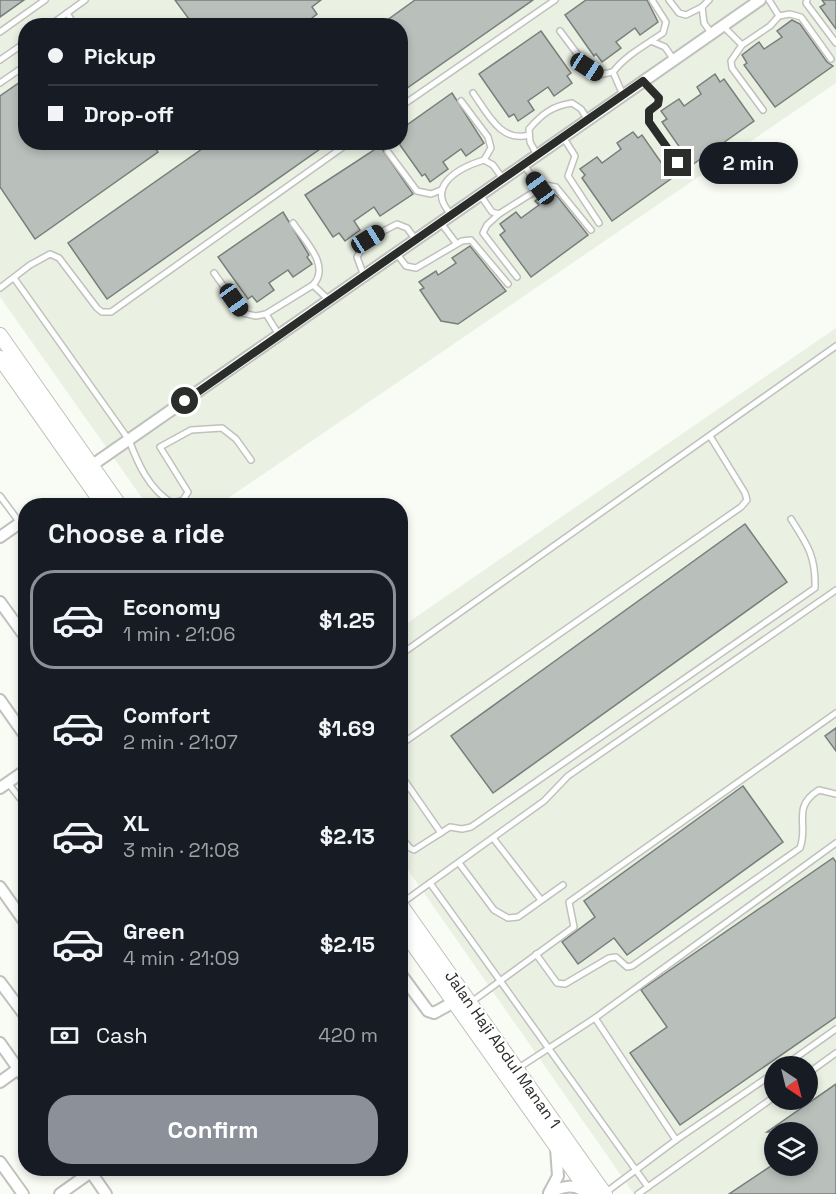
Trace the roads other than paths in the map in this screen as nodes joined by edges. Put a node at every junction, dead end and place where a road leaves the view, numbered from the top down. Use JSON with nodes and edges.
{"nodes":[{"id":1,"x":45,"y":0,"type":"edge"},
{"id":2,"x":85,"y":0,"type":"edge"},
{"id":3,"x":555,"y":0,"type":"edge"},
{"id":4,"x":652,"y":0,"type":"edge"},
{"id":5,"x":669,"y":0,"type":"edge"},
{"id":6,"x":709,"y":0,"type":"edge"},
{"id":7,"x":760,"y":0,"type":"edge"},
{"id":8,"x":769,"y":0,"type":"edge"},
{"id":9,"x":807,"y":0,"type":"edge"},
{"id":10,"x":702,"y":7,"type":"junction"},
{"id":11,"x":67,"y":13,"type":"junction"},
{"id":12,"x":779,"y":16,"type":"junction"},
{"id":13,"x":20,"y":18,"type":"edge"},
{"id":14,"x":60,"y":18,"type":"edge"},
{"id":15,"x":70,"y":18,"type":"edge"},
{"id":16,"x":18,"y":19,"type":"edge"},
{"id":17,"x":723,"y":26,"type":"junction"},
{"id":18,"x":560,"y":31,"type":"dead end"},
{"id":19,"x":0,"y":32,"type":"edge"},
{"id":20,"x":712,"y":34,"type":"junction"},
{"id":21,"x":651,"y":41,"type":"junction"},
{"id":22,"x":836,"y":43,"type":"edge"},
{"id":23,"x":742,"y":45,"type":"junction"},
{"id":24,"x":18,"y":48,"type":"edge"},
{"id":25,"x":831,"y":59,"type":"dead end"},
{"id":26,"x":0,"y":60,"type":"edge"},
{"id":27,"x":674,"y":60,"type":"junction"},
{"id":28,"x":18,"y":71,"type":"edge"},
{"id":29,"x":613,"y":72,"type":"junction"},
{"id":30,"x":643,"y":81,"type":"junction"},
{"id":31,"x":0,"y":83,"type":"edge"},
{"id":32,"x":473,"y":93,"type":"dead end"},
{"id":33,"x":623,"y":95,"type":"junction"},
{"id":34,"x":408,"y":101,"type":"edge"},
{"id":35,"x":461,"y":101,"type":"dead end"},
{"id":36,"x":763,"y":110,"type":"dead end"},
{"id":37,"x":588,"y":120,"type":"junction"},
{"id":38,"x":529,"y":135,"type":"junction"},
{"id":39,"x":563,"y":137,"type":"junction"},
{"id":40,"x":339,"y":150,"type":"edge"},
{"id":41,"x":388,"y":152,"type":"dead end"},
{"id":42,"x":537,"y":155,"type":"junction"},
{"id":43,"x":484,"y":160,"type":"junction"},
{"id":44,"x":678,"y":163,"type":"dead end"},
{"id":45,"x":524,"y":165,"type":"junction"},
{"id":46,"x":503,"y":179,"type":"junction"},
{"id":47,"x":540,"y":188,"type":"junction"},
{"id":48,"x":441,"y":190,"type":"junction"},
{"id":49,"x":480,"y":195,"type":"junction"},
{"id":50,"x":499,"y":213,"type":"junction"},
{"id":51,"x":452,"y":215,"type":"junction"},
{"id":52,"x":441,"y":222,"type":"junction"},
{"id":53,"x":293,"y":223,"type":"dead end"},
{"id":54,"x":599,"y":223,"type":"dead end"},
{"id":55,"x":591,"y":230,"type":"dead end"},
{"id":56,"x":416,"y":240,"type":"junction"},
{"id":57,"x":456,"y":243,"type":"junction"},
{"id":58,"x":396,"y":253,"type":"junction"},
{"id":59,"x":214,"y":273,"type":"dead end"},
{"id":60,"x":364,"y":276,"type":"junction"},
{"id":61,"x":517,"y":277,"type":"dead end"},
{"id":62,"x":14,"y":278,"type":"junction"},
{"id":63,"x":508,"y":284,"type":"dead end"},
{"id":64,"x":313,"y":285,"type":"junction"},
{"id":65,"x":0,"y":288,"type":"edge"},
{"id":66,"x":329,"y":300,"type":"junction"},
{"id":67,"x":267,"y":314,"type":"junction"},
{"id":68,"x":0,"y":335,"type":"edge"},
{"id":69,"x":279,"y":335,"type":"junction"},
{"id":70,"x":836,"y":346,"type":"edge"},
{"id":71,"x":0,"y":358,"type":"edge"},
{"id":72,"x":710,"y":436,"type":"junction"},
{"id":73,"x":129,"y":440,"type":"junction"},
{"id":74,"x":251,"y":460,"type":"dead end"},
{"id":75,"x":92,"y":466,"type":"junction"},
{"id":76,"x":0,"y":495,"type":"edge"},
{"id":77,"x":98,"y":498,"type":"edge"},
{"id":78,"x":114,"y":498,"type":"edge"},
{"id":79,"x":164,"y":498,"type":"edge"},
{"id":80,"x":184,"y":498,"type":"edge"},
{"id":81,"x":791,"y":519,"type":"dead end"},
{"id":82,"x":18,"y":520,"type":"edge"},
{"id":83,"x":18,"y":529,"type":"edge"},
{"id":84,"x":0,"y":537,"type":"edge"},
{"id":85,"x":836,"y":590,"type":"edge"},
{"id":86,"x":0,"y":602,"type":"edge"},
{"id":87,"x":18,"y":627,"type":"edge"},
{"id":88,"x":408,"y":649,"type":"edge"},
{"id":89,"x":0,"y":700,"type":"edge"},
{"id":90,"x":836,"y":713,"type":"edge"},
{"id":91,"x":18,"y":726,"type":"edge"},
{"id":92,"x":408,"y":740,"type":"edge"},
{"id":93,"x":18,"y":775,"type":"edge"},
{"id":94,"x":4,"y":785,"type":"edge"},
{"id":95,"x":408,"y":785,"type":"edge"},
{"id":96,"x":836,"y":794,"type":"edge"},
{"id":97,"x":18,"y":798,"type":"edge"},
{"id":98,"x":441,"y":832,"type":"junction"},
{"id":99,"x":493,"y":838,"type":"junction"},
{"id":100,"x":836,"y":843,"type":"edge"},
{"id":101,"x":408,"y":846,"type":"edge"},
{"id":102,"x":459,"y":863,"type":"junction"},
{"id":103,"x":430,"y":883,"type":"junction"},
{"id":104,"x":563,"y":885,"type":"dead end"},
{"id":105,"x":0,"y":887,"type":"edge"},
{"id":106,"x":408,"y":898,"type":"edge"},
{"id":107,"x":541,"y":900,"type":"junction"},
{"id":108,"x":18,"y":913,"type":"edge"},
{"id":109,"x":408,"y":915,"type":"edge"},
{"id":110,"x":408,"y":940,"type":"edge"},
{"id":111,"x":536,"y":954,"type":"junction"},
{"id":112,"x":500,"y":980,"type":"junction"},
{"id":113,"x":0,"y":982,"type":"edge"},
{"id":114,"x":408,"y":984,"type":"edge"},
{"id":115,"x":470,"y":1003,"type":"junction"},
{"id":116,"x":18,"y":1006,"type":"edge"},
{"id":117,"x":447,"y":1006,"type":"junction"},
{"id":118,"x":595,"y":1018,"type":"junction"},
{"id":119,"x":836,"y":1029,"type":"edge"},
{"id":120,"x":0,"y":1043,"type":"edge"},
{"id":121,"x":549,"y":1048,"type":"junction"},
{"id":122,"x":836,"y":1053,"type":"edge"},
{"id":123,"x":798,"y":1056,"type":"edge"},
{"id":124,"x":818,"y":1066,"type":"edge"},
{"id":125,"x":18,"y":1069,"type":"joint"},
{"id":126,"x":516,"y":1069,"type":"junction"},
{"id":127,"x":764,"y":1080,"type":"edge"},
{"id":128,"x":0,"y":1082,"type":"edge"},
{"id":129,"x":764,"y":1104,"type":"edge"},
{"id":130,"x":676,"y":1140,"type":"junction"},
{"id":131,"x":555,"y":1146,"type":"junction"},
{"id":132,"x":0,"y":1162,"type":"edge"},
{"id":133,"x":635,"y":1168,"type":"junction"},
{"id":134,"x":82,"y":1176,"type":"edge"},
{"id":135,"x":94,"y":1176,"type":"edge"},
{"id":136,"x":648,"y":1187,"type":"junction"},
{"id":137,"x":548,"y":1193,"type":"edge"},
{"id":138,"x":22,"y":1194,"type":"edge"},
{"id":139,"x":60,"y":1194,"type":"edge"},
{"id":140,"x":106,"y":1194,"type":"edge"},
{"id":141,"x":589,"y":1194,"type":"edge"},
{"id":142,"x":604,"y":1194,"type":"edge"},
{"id":143,"x":638,"y":1194,"type":"edge"}],
"edges":[{"from":1,"to":13,"type":"lane"},
{"from":2,"to":11,"type":"lane"},
{"from":3,"to":34,"type":"lane"},
{"from":4,"to":21,"type":"lane"},
{"from":5,"to":10,"type":"lane"},
{"from":6,"to":10,"type":"lane"},
{"from":7,"to":17,"type":"street"},
{"from":8,"to":12,"type":"lane"},
{"from":9,"to":22,"type":"lane"},
{"from":10,"to":20,"type":"lane"},
{"from":11,"to":14,"type":"lane"},
{"from":11,"to":15,"type":"lane"},
{"from":12,"to":23,"type":"lane"},
{"from":12,"to":25,"type":"lane"},
{"from":16,"to":19,"type":"lane"},
{"from":17,"to":20,"type":"street"},
{"from":17,"to":23,"type":"lane"},
{"from":18,"to":29,"type":"lane"},
{"from":20,"to":27,"type":"street"},
{"from":21,"to":27,"type":"lane"},
{"from":21,"to":29,"type":"lane"},
{"from":23,"to":36,"type":"lane"},
{"from":24,"to":26,"type":"lane"},
{"from":27,"to":30,"type":"street"},
{"from":28,"to":31,"type":"lane"},
{"from":29,"to":33,"type":"lane"},
{"from":30,"to":33,"type":"street"},
{"from":30,"to":44,"type":"lane"},
{"from":32,"to":38,"type":"lane"},
{"from":33,"to":37,"type":"street"},
{"from":35,"to":43,"type":"lane"},
{"from":37,"to":38,"type":"lane"},
{"from":37,"to":39,"type":"street"},
{"from":38,"to":42,"type":"lane"},
{"from":39,"to":42,"type":"street"},
{"from":39,"to":54,"type":"lane"},
{"from":40,"to":62,"type":"lane"},
{"from":41,"to":48,"type":"lane"},
{"from":42,"to":45,"type":"street"},
{"from":43,"to":46,"type":"lane"},
{"from":43,"to":48,"type":"lane"},
{"from":45,"to":46,"type":"street"},
{"from":45,"to":47,"type":"lane"},
{"from":46,"to":49,"type":"street"},
{"from":47,"to":50,"type":"lane"},
{"from":47,"to":55,"type":"lane"},
{"from":48,"to":51,"type":"lane"},
{"from":49,"to":50,"type":"lane"},
{"from":49,"to":51,"type":"street"},
{"from":50,"to":61,"type":"lane"},
{"from":51,"to":52,"type":"street"},
{"from":52,"to":56,"type":"street"},
{"from":52,"to":57,"type":"lane"},
{"from":53,"to":64,"type":"lane"},
{"from":56,"to":58,"type":"street"},
{"from":56,"to":60,"type":"lane"},
{"from":57,"to":58,"type":"lane"},
{"from":57,"to":63,"type":"lane"},
{"from":58,"to":60,"type":"street"},
{"from":59,"to":67,"type":"lane"},
{"from":60,"to":66,"type":"street"},
{"from":62,"to":65,"type":"lane"},
{"from":62,"to":73,"type":"lane"},
{"from":64,"to":66,"type":"lane"},
{"from":64,"to":67,"type":"lane"},
{"from":66,"to":69,"type":"street"},
{"from":67,"to":69,"type":"lane"},
{"from":68,"to":75,"type":"street"},
{"from":69,"to":73,"type":"street"},
{"from":70,"to":72,"type":"lane"},
{"from":71,"to":77,"type":"street"},
{"from":72,"to":88,"type":"lane"},
{"from":72,"to":92,"type":"lane"},
{"from":73,"to":75,"type":"street"},
{"from":73,"to":79,"type":"lane"},
{"from":74,"to":80,"type":"lane"},
{"from":75,"to":78,"type":"street"},
{"from":76,"to":82,"type":"lane"},
{"from":81,"to":98,"type":"lane"},
{"from":83,"to":84,"type":"street"},
{"from":85,"to":99,"type":"lane"},
{"from":86,"to":87,"type":"street"},
{"from":89,"to":91,"type":"street"},
{"from":90,"to":111,"type":"lane"},
{"from":93,"to":94,"type":"street"},
{"from":94,"to":97,"type":"lane"},
{"from":95,"to":98,"type":"lane"},
{"from":96,"to":111,"type":"lane"},
{"from":98,"to":101,"type":"lane"},
{"from":99,"to":102,"type":"lane"},
{"from":99,"to":107,"type":"lane"},
{"from":100,"to":118,"type":"lane"},
{"from":102,"to":103,"type":"lane"},
{"from":102,"to":107,"type":"lane"},
{"from":103,"to":106,"type":"lane"},
{"from":103,"to":112,"type":"lane"},
{"from":104,"to":107,"type":"lane"},
{"from":105,"to":108,"type":"street"},
{"from":109,"to":115,"type":"street","name":"Jalan Haji Abdul Manan 1"},
{"from":110,"to":117,"type":"street","name":"Jalan Haji Abdul Manan 1"},
{"from":111,"to":112,"type":"lane"},
{"from":112,"to":115,"type":"lane"},
{"from":112,"to":121,"type":"lane"},
{"from":113,"to":116,"type":"street"},
{"from":114,"to":117,"type":"street"},
{"from":115,"to":126,"type":"street","name":"Jalan Haji Abdul Manan 1"},
{"from":117,"to":131,"type":"street","name":"Jalan Haji Abdul Manan 1"},
{"from":118,"to":121,"type":"lane"},
{"from":118,"to":130,"type":"lane"},
{"from":119,"to":123,"type":"lane"},
{"from":120,"to":125,"type":"street"},
{"from":121,"to":126,"type":"lane"},
{"from":121,"to":133,"type":"lane"},
{"from":122,"to":124,"type":"lane"},
{"from":125,"to":128,"type":"street"},
{"from":126,"to":142,"type":"street","name":"Jalan Haji Abdul Manan 1"},
{"from":127,"to":130,"type":"lane"},
{"from":129,"to":136,"type":"lane"},
{"from":130,"to":133,"type":"lane"},
{"from":131,"to":137,"type":"street"},
{"from":131,"to":141,"type":"street","name":"Jalan Haji Abdul Manan 1"},
{"from":132,"to":138,"type":"street"},
{"from":133,"to":136,"type":"lane"},
{"from":133,"to":142,"type":"lane"},
{"from":134,"to":139,"type":"street"},
{"from":135,"to":140,"type":"street"},
{"from":136,"to":143,"type":"lane"},
{"from":137,"to":141,"type":"street"}]}
